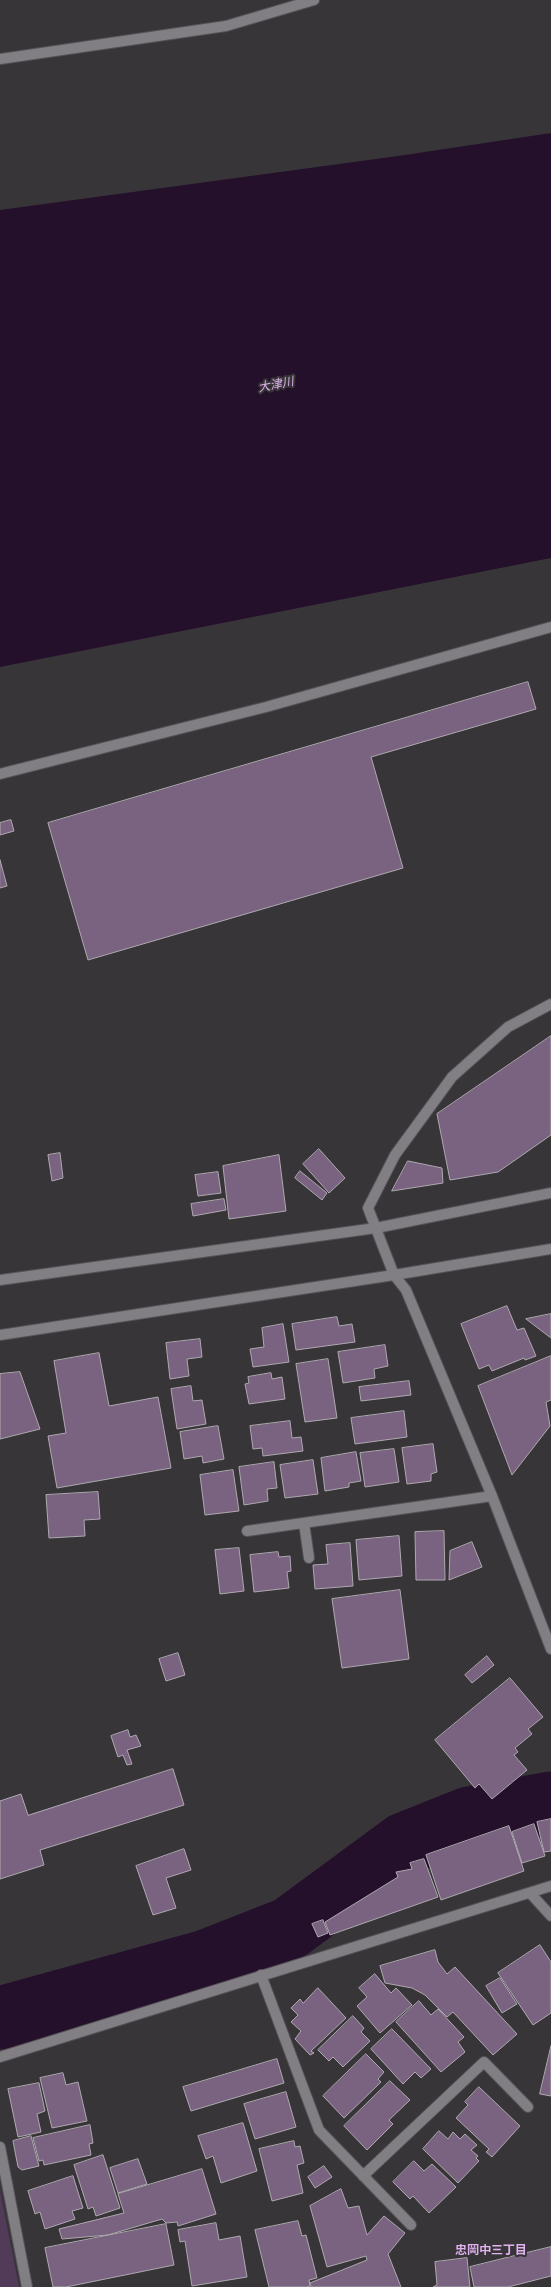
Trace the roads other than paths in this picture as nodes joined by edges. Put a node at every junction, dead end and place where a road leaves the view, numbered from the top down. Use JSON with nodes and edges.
{"nodes":[{"id":1,"x":314,"y":0,"type":"edge"},
{"id":2,"x":0,"y":59,"type":"edge"},
{"id":3,"x":551,"y":627,"type":"edge"},
{"id":4,"x":0,"y":774,"type":"edge"},
{"id":5,"x":551,"y":1004,"type":"edge"},
{"id":6,"x":551,"y":1193,"type":"edge"},
{"id":7,"x":376,"y":1228,"type":"junction"},
{"id":8,"x":551,"y":1249,"type":"edge"},
{"id":9,"x":394,"y":1275,"type":"junction"},
{"id":10,"x":0,"y":1280,"type":"edge"},
{"id":11,"x":0,"y":1335,"type":"edge"},
{"id":12,"x":492,"y":1496,"type":"junction"},
{"id":13,"x":304,"y":1523,"type":"junction"},
{"id":14,"x":248,"y":1531,"type":"dead end"},
{"id":15,"x":309,"y":1558,"type":"dead end"},
{"id":16,"x":551,"y":1649,"type":"edge"},
{"id":17,"x":551,"y":1886,"type":"edge"},
{"id":18,"x":530,"y":1893,"type":"junction"},
{"id":19,"x":551,"y":1916,"type":"edge"},
{"id":20,"x":261,"y":1975,"type":"junction"},
{"id":21,"x":0,"y":2057,"type":"edge"},
{"id":22,"x":528,"y":2107,"type":"dead end"},
{"id":23,"x":0,"y":2147,"type":"edge"},
{"id":24,"x":363,"y":2176,"type":"junction"},
{"id":25,"x":410,"y":2226,"type":"dead end"},
{"id":26,"x":27,"y":2287,"type":"edge"}],
"edges":[{"from":1,"to":2,"type":"street"},
{"from":3,"to":4,"type":"street"},
{"from":5,"to":7,"type":"street"},
{"from":6,"to":7,"type":"street"},
{"from":7,"to":9,"type":"street"},
{"from":7,"to":10,"type":"street"},
{"from":8,"to":9,"type":"street"},
{"from":9,"to":11,"type":"street"},
{"from":9,"to":12,"type":"street"},
{"from":12,"to":13,"type":"street"},
{"from":12,"to":16,"type":"street"},
{"from":13,"to":14,"type":"street"},
{"from":13,"to":15,"type":"street"},
{"from":17,"to":18,"type":"street"},
{"from":18,"to":19,"type":"street"},
{"from":18,"to":20,"type":"street"},
{"from":20,"to":21,"type":"street"},
{"from":20,"to":24,"type":"street"},
{"from":22,"to":24,"type":"street"},
{"from":23,"to":26,"type":"street"},
{"from":24,"to":25,"type":"street"}]}
